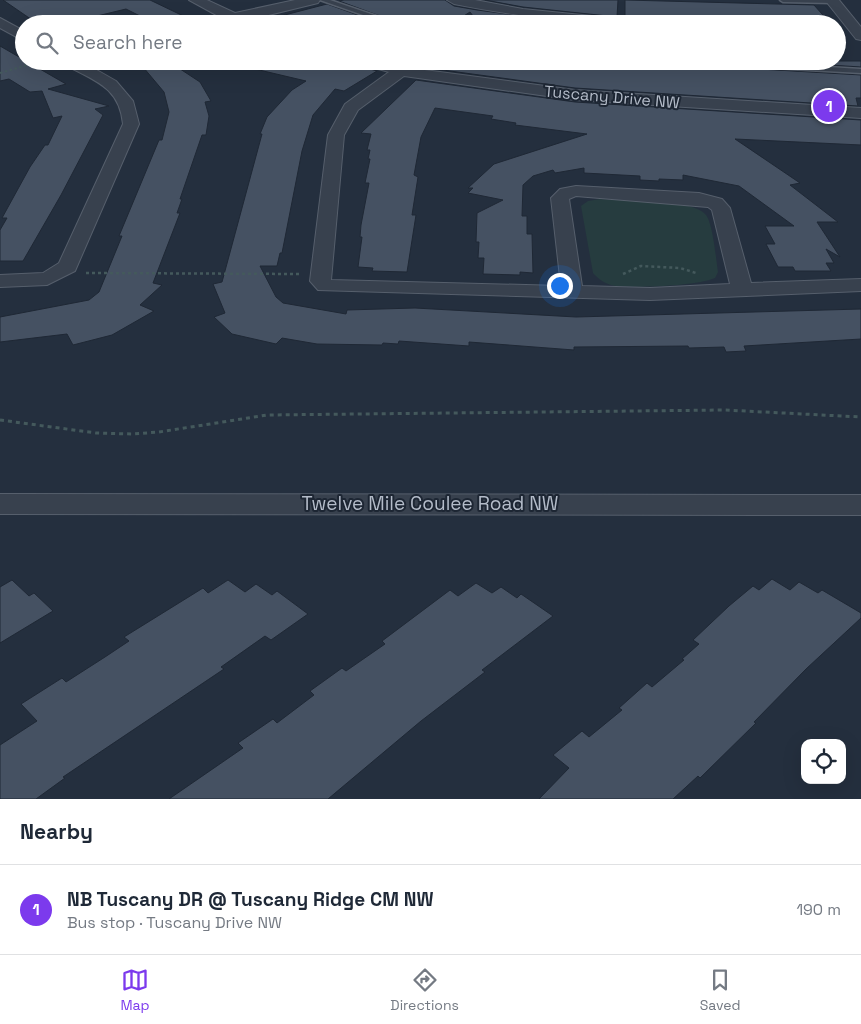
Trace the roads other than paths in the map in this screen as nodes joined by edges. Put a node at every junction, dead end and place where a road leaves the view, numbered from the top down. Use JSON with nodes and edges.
{"nodes":[{"id":1,"x":196,"y":0,"type":"edge"},
{"id":2,"x":313,"y":0,"type":"edge"},
{"id":3,"x":323,"y":0,"type":"edge"},
{"id":4,"x":782,"y":0,"type":"edge"},
{"id":5,"x":832,"y":0,"type":"edge"},
{"id":6,"x":462,"y":1,"type":"edge"},
{"id":7,"x":228,"y":15,"type":"edge"},
{"id":8,"x":242,"y":15,"type":"edge"},
{"id":9,"x":369,"y":15,"type":"edge"},
{"id":10,"x":550,"y":15,"type":"edge"},
{"id":11,"x":844,"y":15,"type":"edge"},
{"id":12,"x":846,"y":18,"type":"edge"},
{"id":13,"x":0,"y":22,"type":"edge"},
{"id":14,"x":15,"y":31,"type":"edge"},
{"id":15,"x":846,"y":33,"type":"edge"},
{"id":16,"x":859,"y":34,"type":"edge"},
{"id":17,"x":86,"y":70,"type":"edge"},
{"id":18,"x":397,"y":70,"type":"edge"},
{"id":19,"x":843,"y":70,"type":"edge"},
{"id":20,"x":401,"y":71,"type":"junction"},
{"id":21,"x":861,"y":71,"type":"edge"},
{"id":22,"x":861,"y":113,"type":"edge"},
{"id":23,"x":0,"y":281,"type":"edge"},
{"id":24,"x":861,"y":285,"type":"edge"},
{"id":25,"x":742,"y":289,"type":"junction"},
{"id":26,"x":572,"y":293,"type":"junction"},
{"id":27,"x":0,"y":504,"type":"edge"},
{"id":28,"x":861,"y":505,"type":"edge"}],
"edges":[{"from":1,"to":7,"type":"street"},
{"from":2,"to":8,"type":"street"},
{"from":3,"to":9,"type":"lane"},
{"from":4,"to":5,"type":"lane"},
{"from":5,"to":11,"type":"street"},
{"from":6,"to":10,"type":"street"},
{"from":12,"to":16,"type":"street"},
{"from":13,"to":14,"type":"street"},
{"from":15,"to":16,"type":"street"},
{"from":17,"to":23,"type":"street"},
{"from":18,"to":20,"type":"street","name":"Tuscany Drive NW"},
{"from":19,"to":21,"type":"lane"},
{"from":20,"to":22,"type":"street","name":"Tuscany Drive NW"},
{"from":20,"to":26,"type":"street"},
{"from":24,"to":25,"type":"street"},
{"from":25,"to":26,"type":"street"},
{"from":25,"to":26,"type":"street"},
{"from":27,"to":28,"type":"street","name":"Twelve Mile Coulee Road NW"}]}
